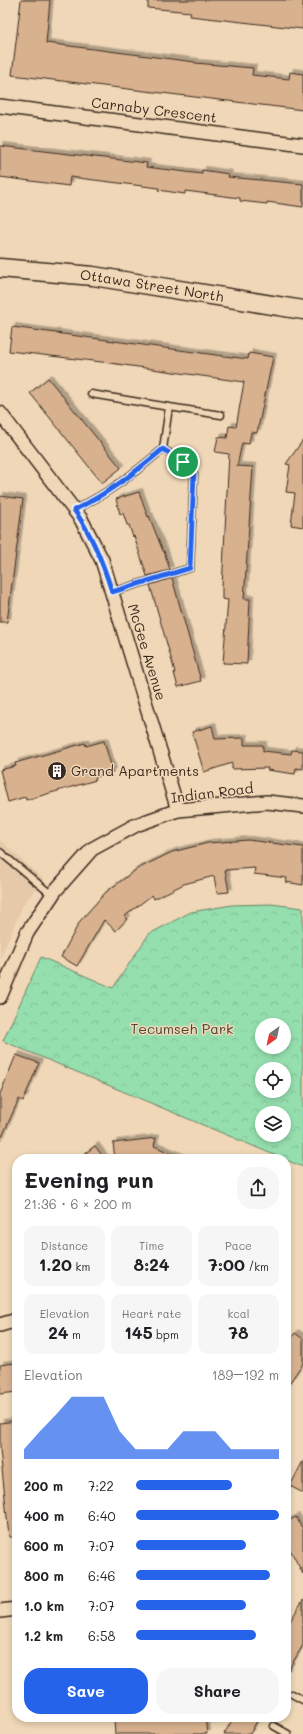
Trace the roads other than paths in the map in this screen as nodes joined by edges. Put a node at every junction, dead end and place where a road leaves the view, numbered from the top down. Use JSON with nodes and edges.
{"nodes":[{"id":1,"x":0,"y":106,"type":"edge"},
{"id":2,"x":303,"y":145,"type":"edge"},
{"id":3,"x":0,"y":268,"type":"edge"},
{"id":4,"x":303,"y":310,"type":"edge"},
{"id":5,"x":91,"y":394,"type":"dead end"},
{"id":6,"x":169,"y":407,"type":"junction"},
{"id":7,"x":0,"y":413,"type":"edge"},
{"id":8,"x":221,"y":415,"type":"dead end"},
{"id":9,"x":163,"y":449,"type":"junction"},
{"id":10,"x":74,"y":510,"type":"junction"},
{"id":11,"x":112,"y":592,"type":"junction"},
{"id":12,"x":303,"y":806,"type":"edge"},
{"id":13,"x":178,"y":810,"type":"junction"},
{"id":14,"x":0,"y":852,"type":"edge"},
{"id":15,"x":52,"y":895,"type":"junction"},
{"id":16,"x":0,"y":997,"type":"edge"},
{"id":17,"x":12,"y":1321,"type":"edge"},
{"id":18,"x":0,"y":1325,"type":"edge"},
{"id":19,"x":12,"y":1610,"type":"edge"},
{"id":20,"x":0,"y":1611,"type":"edge"},
{"id":21,"x":292,"y":1694,"type":"dead end"},
{"id":22,"x":303,"y":1700,"type":"edge"},
{"id":23,"x":274,"y":1726,"type":"dead end"},
{"id":24,"x":288,"y":1734,"type":"edge"}],
"edges":[{"from":1,"to":2,"type":"street","name":"Carnaby Crescent"},
{"from":3,"to":4,"type":"main road","name":"Ottawa Street North"},
{"from":5,"to":6,"type":"lane"},
{"from":6,"to":8,"type":"lane"},
{"from":6,"to":9,"type":"lane"},
{"from":7,"to":10,"type":"street","name":"McGee Avenue"},
{"from":9,"to":10,"type":"lane"},
{"from":9,"to":11,"type":"lane"},
{"from":10,"to":11,"type":"street","name":"McGee Avenue"},
{"from":11,"to":13,"type":"street","name":"McGee Avenue"},
{"from":12,"to":13,"type":"street","name":"Indian Road"},
{"from":13,"to":15,"type":"street","name":"Indian Road"},
{"from":14,"to":15,"type":"lane"},
{"from":15,"to":16,"type":"street","name":"Indian Road"},
{"from":17,"to":18,"type":"street"},
{"from":19,"to":20,"type":"street"},
{"from":21,"to":22,"type":"lane"},
{"from":23,"to":24,"type":"lane"}]}
